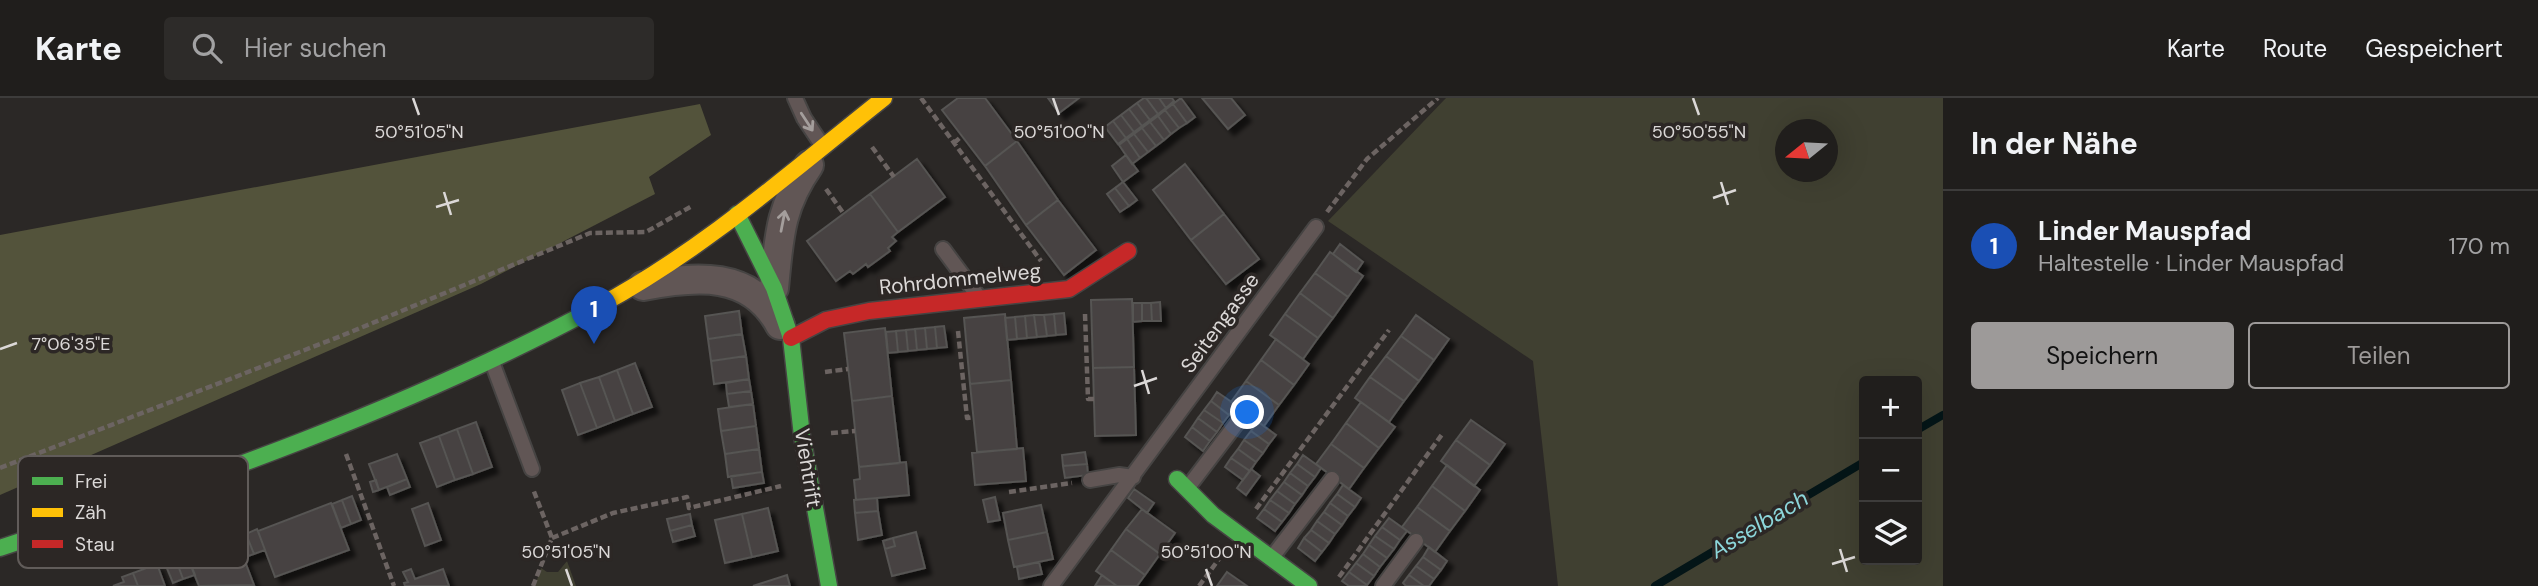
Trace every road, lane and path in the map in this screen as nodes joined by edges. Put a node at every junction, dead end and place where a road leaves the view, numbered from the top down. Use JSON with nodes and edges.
{"nodes":[{"id":1,"x":795,"y":98,"type":"edge"},
{"id":2,"x":884,"y":98,"type":"edge"},
{"id":3,"x":921,"y":98,"type":"edge"},
{"id":4,"x":1437,"y":98,"type":"edge"},
{"id":5,"x":962,"y":136,"type":"dead end"},
{"id":6,"x":954,"y":143,"type":"junction"},
{"id":7,"x":822,"y":145,"type":"junction"},
{"id":8,"x":1002,"y":193,"type":"dead end"},
{"id":9,"x":995,"y":199,"type":"junction"},
{"id":10,"x":683,"y":212,"type":"dead end"},
{"id":11,"x":737,"y":214,"type":"junction"},
{"id":12,"x":1316,"y":227,"type":"joint"},
{"id":13,"x":1044,"y":248,"type":"dead end"},
{"id":14,"x":943,"y":249,"type":"dead end"},
{"id":15,"x":1128,"y":251,"type":"dead end"},
{"id":16,"x":1079,"y":282,"type":"junction"},
{"id":17,"x":632,"y":288,"type":"junction"},
{"id":18,"x":774,"y":288,"type":"junction"},
{"id":19,"x":979,"y":299,"type":"junction"},
{"id":20,"x":955,"y":302,"type":"junction"},
{"id":21,"x":1390,"y":330,"type":"dead end"},
{"id":22,"x":791,"y":344,"type":"junction"},
{"id":23,"x":492,"y":360,"type":"junction"},
{"id":24,"x":1094,"y":400,"type":"dead end"},
{"id":25,"x":1243,"y":415,"type":"dead end"},
{"id":26,"x":973,"y":417,"type":"dead end"},
{"id":27,"x":336,"y":427,"type":"junction"},
{"id":28,"x":1443,"y":433,"type":"dead end"},
{"id":29,"x":31,"y":456,"type":"edge"},
{"id":30,"x":18,"y":461,"type":"edge"},
{"id":31,"x":248,"y":461,"type":"edge"},
{"id":32,"x":0,"y":468,"type":"edge"},
{"id":33,"x":532,"y":469,"type":"joint"},
{"id":34,"x":1133,"y":477,"type":"junction"},
{"id":35,"x":809,"y":479,"type":"junction"},
{"id":36,"x":1332,"y":479,"type":"dead end"},
{"id":37,"x":1090,"y":480,"type":"joint"},
{"id":38,"x":1182,"y":484,"type":"joint"},
{"id":39,"x":1009,"y":492,"type":"dead end"},
{"id":40,"x":1237,"y":535,"type":"junction"},
{"id":41,"x":552,"y":538,"type":"junction"},
{"id":42,"x":1416,"y":541,"type":"dead end"},
{"id":43,"x":18,"y":542,"type":"edge"},
{"id":44,"x":0,"y":548,"type":"edge"},
{"id":45,"x":1271,"y":559,"type":"junction"},
{"id":46,"x":392,"y":586,"type":"edge"},
{"id":47,"x":533,"y":586,"type":"edge"},
{"id":48,"x":828,"y":586,"type":"edge"},
{"id":49,"x":1051,"y":586,"type":"edge"},
{"id":50,"x":1309,"y":586,"type":"edge"},
{"id":51,"x":1332,"y":586,"type":"edge"},
{"id":52,"x":1383,"y":586,"type":"edge"}],
"edges":[{"from":1,"to":7,"type":"lane","one_way":true},
{"from":2,"to":7,"type":"street"},
{"from":3,"to":6,"type":"path"},
{"from":4,"to":12,"type":"path"},
{"from":5,"to":6,"type":"path"},
{"from":6,"to":9,"type":"path"},
{"from":7,"to":11,"type":"street"},
{"from":18,"to":7,"type":"street","name":"Viehtrift","one_way":true},
{"from":8,"to":9,"type":"path"},
{"from":9,"to":13,"type":"path"},
{"from":10,"to":29,"type":"path"},
{"from":11,"to":17,"type":"street"},
{"from":11,"to":18,"type":"street","name":"Viehtrift"},
{"from":12,"to":34,"type":"lane","name":"Seitengasse"},
{"from":14,"to":19,"type":"lane"},
{"from":15,"to":16,"type":"street","name":"Rohrdommelweg"},
{"from":16,"to":19,"type":"street","name":"Rohrdommelweg"},
{"from":16,"to":24,"type":"path"},
{"from":17,"to":22,"type":"street","name":"Viehtrift"},
{"from":17,"to":23,"type":"street"},
{"from":18,"to":22,"type":"street","name":"Viehtrift"},
{"from":19,"to":20,"type":"street","name":"Rohrdommelweg"},
{"from":20,"to":22,"type":"street","name":"Rohrdommelweg"},
{"from":20,"to":26,"type":"path"},
{"from":21,"to":40,"type":"path"},
{"from":22,"to":35,"type":"street","name":"Viehtrift"},
{"from":23,"to":27,"type":"street"},
{"from":23,"to":33,"type":"lane"},
{"from":25,"to":38,"type":"lane"},
{"from":27,"to":31,"type":"street"},
{"from":27,"to":46,"type":"path"},
{"from":28,"to":51,"type":"path"},
{"from":30,"to":32,"type":"path"},
{"from":33,"to":41,"type":"path"},
{"from":34,"to":37,"type":"lane"},
{"from":34,"to":49,"type":"lane","name":"Seitengasse"},
{"from":35,"to":41,"type":"path"},
{"from":35,"to":48,"type":"street","name":"Viehtrift"},
{"from":36,"to":45,"type":"lane"},
{"from":37,"to":39,"type":"path"},
{"from":38,"to":40,"type":"street"},
{"from":40,"to":45,"type":"street"},
{"from":41,"to":47,"type":"path"},
{"from":42,"to":52,"type":"lane"},
{"from":43,"to":44,"type":"street"},
{"from":45,"to":50,"type":"street"}]}
